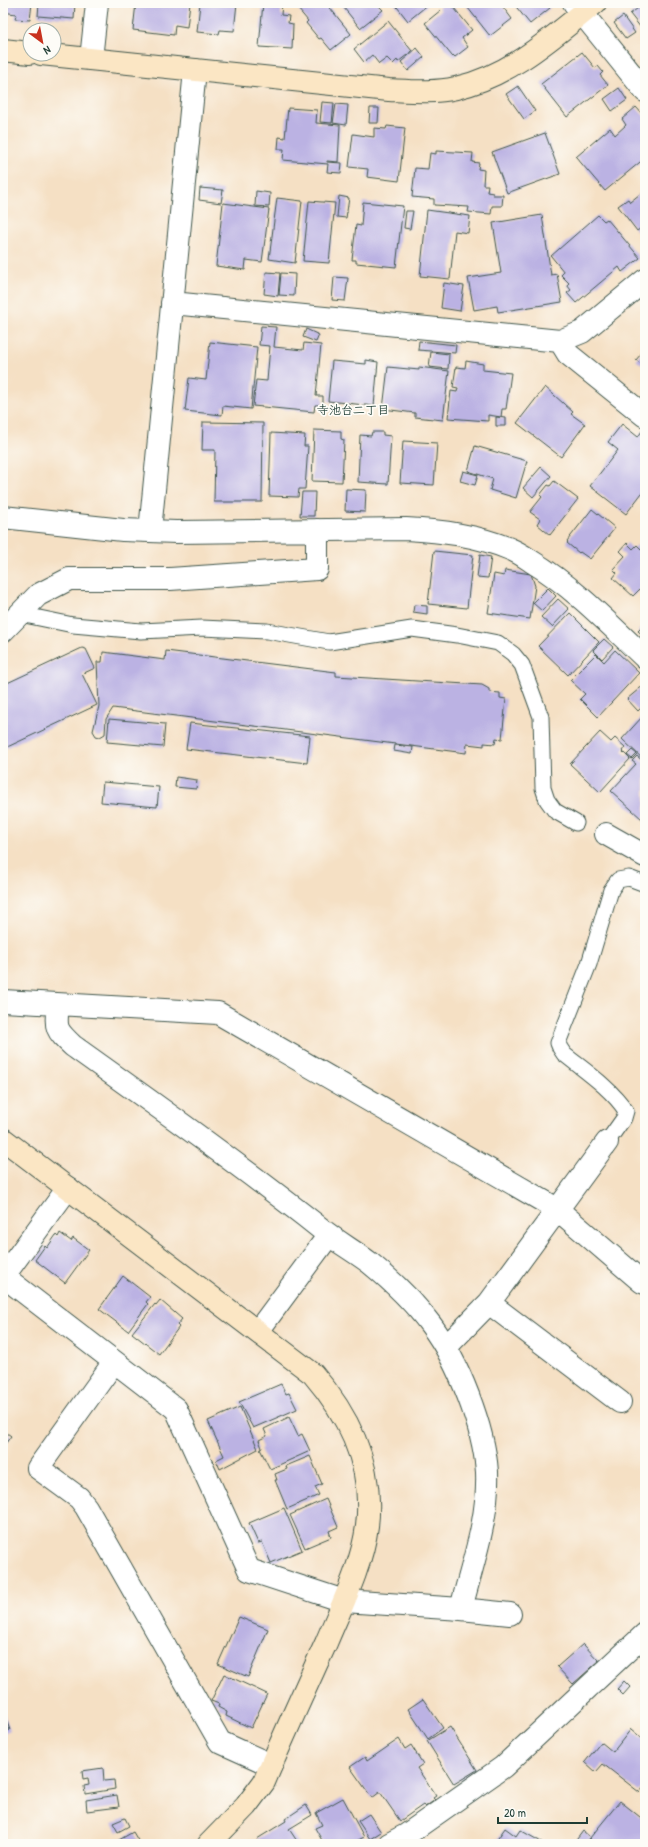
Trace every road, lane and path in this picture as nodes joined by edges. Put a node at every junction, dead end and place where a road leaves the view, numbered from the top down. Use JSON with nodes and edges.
{"nodes":[{"id":1,"x":97,"y":3,"type":"edge"},
{"id":2,"x":584,"y":6,"type":"edge"},
{"id":3,"x":3,"y":50,"type":"edge"},
{"id":4,"x":22,"y":52,"type":"edge"},
{"id":5,"x":62,"y":56,"type":"edge"},
{"id":6,"x":90,"y":59,"type":"junction"},
{"id":7,"x":195,"y":70,"type":"junction"},
{"id":8,"x":645,"y":91,"type":"edge"},
{"id":9,"x":645,"y":280,"type":"edge"},
{"id":10,"x":172,"y":303,"type":"junction"},
{"id":11,"x":560,"y":341,"type":"junction"},
{"id":12,"x":645,"y":416,"type":"edge"},
{"id":13,"x":3,"y":518,"type":"edge"},
{"id":14,"x":317,"y":530,"type":"junction"},
{"id":15,"x":150,"y":531,"type":"junction"},
{"id":16,"x":20,"y":614,"type":"junction"},
{"id":17,"x":3,"y":631,"type":"edge"},
{"id":18,"x":645,"y":658,"type":"edge"},
{"id":19,"x":576,"y":823,"type":"dead end"},
{"id":20,"x":606,"y":834,"type":"dead end"},
{"id":21,"x":645,"y":856,"type":"edge"},
{"id":22,"x":645,"y":884,"type":"edge"},
{"id":23,"x":3,"y":1002,"type":"edge"},
{"id":24,"x":58,"y":1005,"type":"junction"},
{"id":25,"x":3,"y":1139,"type":"edge"},
{"id":26,"x":607,"y":1142,"type":"joint"},
{"id":27,"x":68,"y":1188,"type":"junction"},
{"id":28,"x":557,"y":1209,"type":"junction"},
{"id":29,"x":330,"y":1235,"type":"junction"},
{"id":30,"x":3,"y":1276,"type":"edge"},
{"id":31,"x":645,"y":1282,"type":"edge"},
{"id":32,"x":489,"y":1302,"type":"junction"},
{"id":33,"x":258,"y":1331,"type":"junction"},
{"id":34,"x":446,"y":1347,"type":"junction"},
{"id":35,"x":114,"y":1362,"type":"junction"},
{"id":36,"x":620,"y":1402,"type":"dead end"},
{"id":37,"x":344,"y":1601,"type":"junction"},
{"id":38,"x":461,"y":1609,"type":"junction"},
{"id":39,"x":510,"y":1614,"type":"dead end"},
{"id":40,"x":645,"y":1634,"type":"edge"},
{"id":41,"x":271,"y":1765,"type":"junction"},
{"id":42,"x":210,"y":1844,"type":"edge"},
{"id":43,"x":389,"y":1844,"type":"edge"}],
"edges":[{"from":1,"to":6,"type":"street"},
{"from":2,"to":7,"type":"street"},
{"from":2,"to":8,"type":"street"},
{"from":3,"to":4,"type":"street"},
{"from":5,"to":6,"type":"street"},
{"from":6,"to":7,"type":"street"},
{"from":7,"to":10,"type":"street"},
{"from":9,"to":11,"type":"street"},
{"from":10,"to":11,"type":"street"},
{"from":10,"to":15,"type":"street"},
{"from":11,"to":12,"type":"street"},
{"from":13,"to":15,"type":"street"},
{"from":14,"to":15,"type":"street"},
{"from":14,"to":16,"type":"street"},
{"from":14,"to":18,"type":"street"},
{"from":16,"to":17,"type":"street"},
{"from":16,"to":19,"type":"lane"},
{"from":20,"to":21,"type":"street"},
{"from":22,"to":26,"type":"lane"},
{"from":23,"to":24,"type":"street"},
{"from":24,"to":28,"type":"street"},
{"from":24,"to":29,"type":"street"},
{"from":25,"to":27,"type":"street"},
{"from":26,"to":28,"type":"street"},
{"from":27,"to":30,"type":"street"},
{"from":27,"to":33,"type":"street"},
{"from":28,"to":31,"type":"street"},
{"from":28,"to":32,"type":"street"},
{"from":29,"to":33,"type":"street"},
{"from":29,"to":34,"type":"street"},
{"from":30,"to":35,"type":"street"},
{"from":32,"to":34,"type":"street"},
{"from":32,"to":36,"type":"street"},
{"from":33,"to":37,"type":"street"},
{"from":34,"to":38,"type":"street"},
{"from":35,"to":37,"type":"street"},
{"from":35,"to":41,"type":"street"},
{"from":37,"to":38,"type":"street"},
{"from":37,"to":41,"type":"street"},
{"from":38,"to":39,"type":"street"},
{"from":40,"to":43,"type":"street"},
{"from":41,"to":42,"type":"street"}]}
